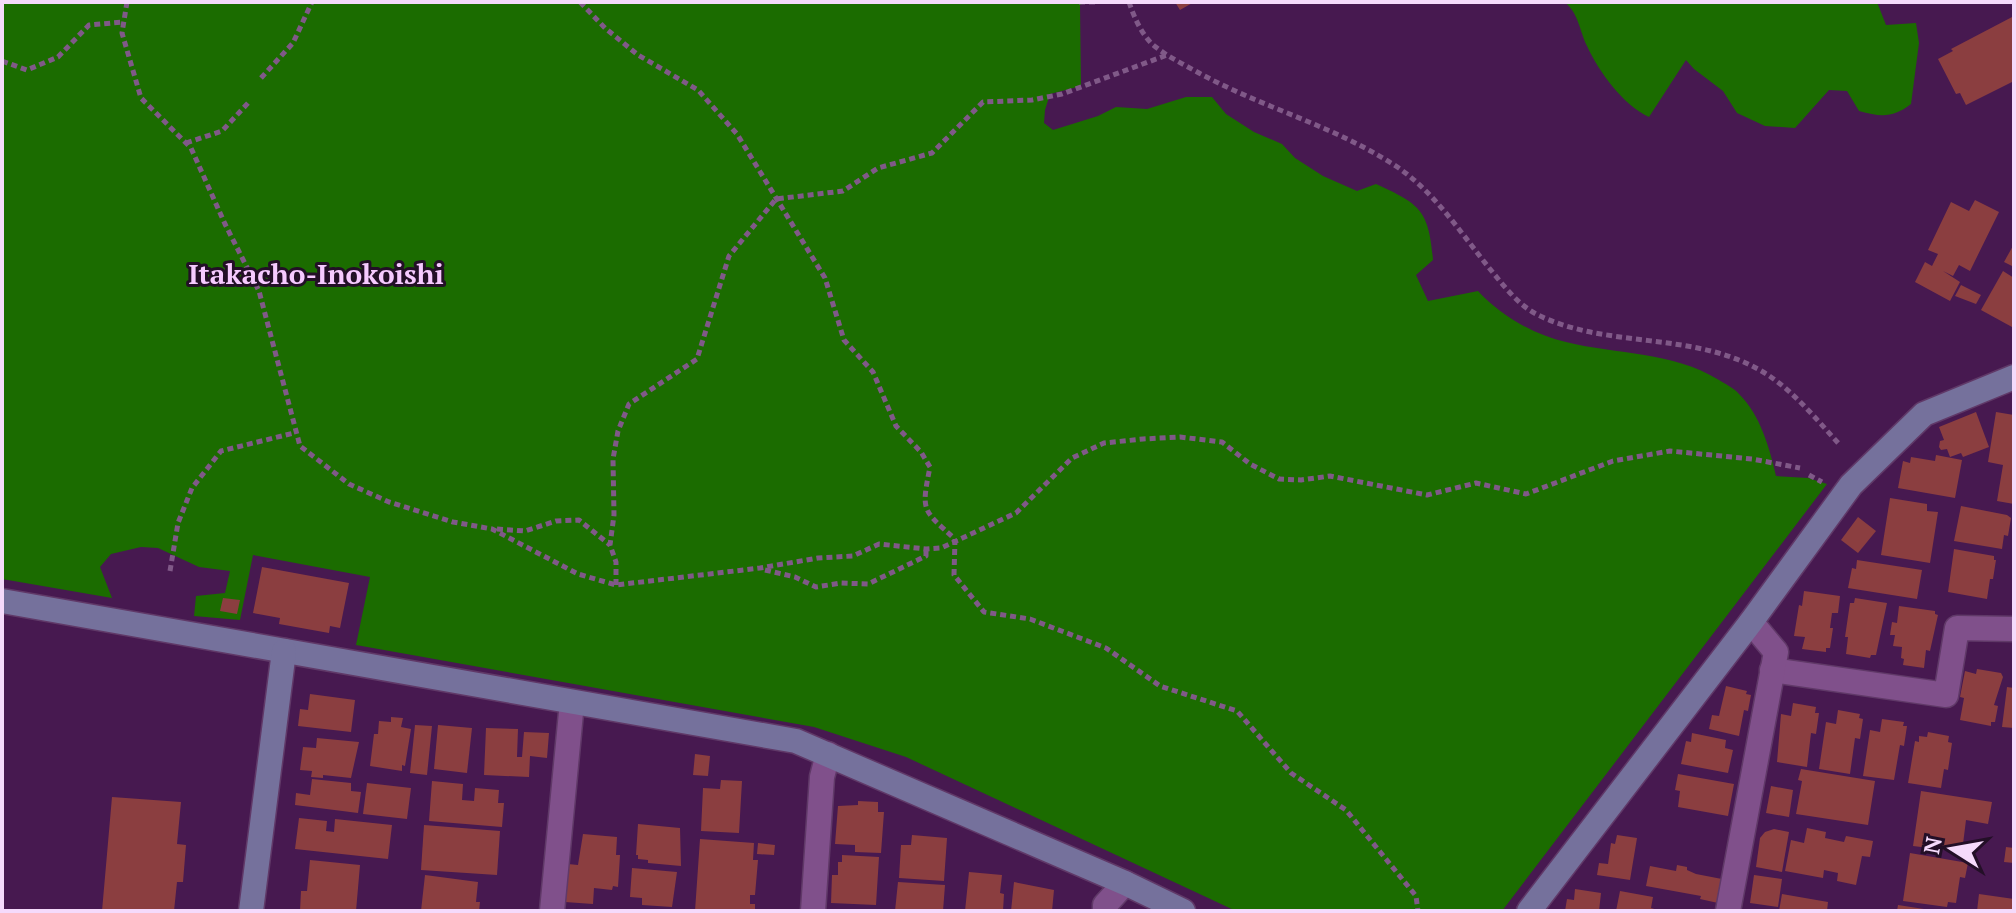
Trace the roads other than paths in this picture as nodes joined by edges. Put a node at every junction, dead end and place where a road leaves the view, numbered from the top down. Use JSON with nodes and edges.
{"nodes":[{"id":1,"x":2014,"y":377,"type":"edge"},
{"id":2,"x":2,"y":601,"type":"edge"},
{"id":3,"x":1751,"y":622,"type":"junction"},
{"id":4,"x":2014,"y":629,"type":"edge"},
{"id":5,"x":284,"y":651,"type":"junction"},
{"id":6,"x":1772,"y":670,"type":"junction"},
{"id":7,"x":572,"y":702,"type":"junction"},
{"id":8,"x":828,"y":754,"type":"junction"},
{"id":9,"x":1125,"y":883,"type":"junction"},
{"id":10,"x":251,"y":911,"type":"edge"},
{"id":11,"x":552,"y":911,"type":"edge"},
{"id":12,"x":813,"y":911,"type":"edge"},
{"id":13,"x":1105,"y":911,"type":"edge"},
{"id":14,"x":1183,"y":911,"type":"edge"},
{"id":15,"x":1529,"y":911,"type":"edge"},
{"id":16,"x":1728,"y":911,"type":"edge"}],
"edges":[{"from":1,"to":3,"type":"street"},
{"from":2,"to":5,"type":"street"},
{"from":3,"to":6,"type":"street"},
{"from":3,"to":15,"type":"street"},
{"from":4,"to":6,"type":"street"},
{"from":5,"to":7,"type":"street"},
{"from":5,"to":10,"type":"street"},
{"from":6,"to":16,"type":"street"},
{"from":7,"to":8,"type":"street"},
{"from":7,"to":11,"type":"street"},
{"from":8,"to":9,"type":"street"},
{"from":8,"to":12,"type":"street"},
{"from":9,"to":13,"type":"street"},
{"from":9,"to":14,"type":"street"}]}
